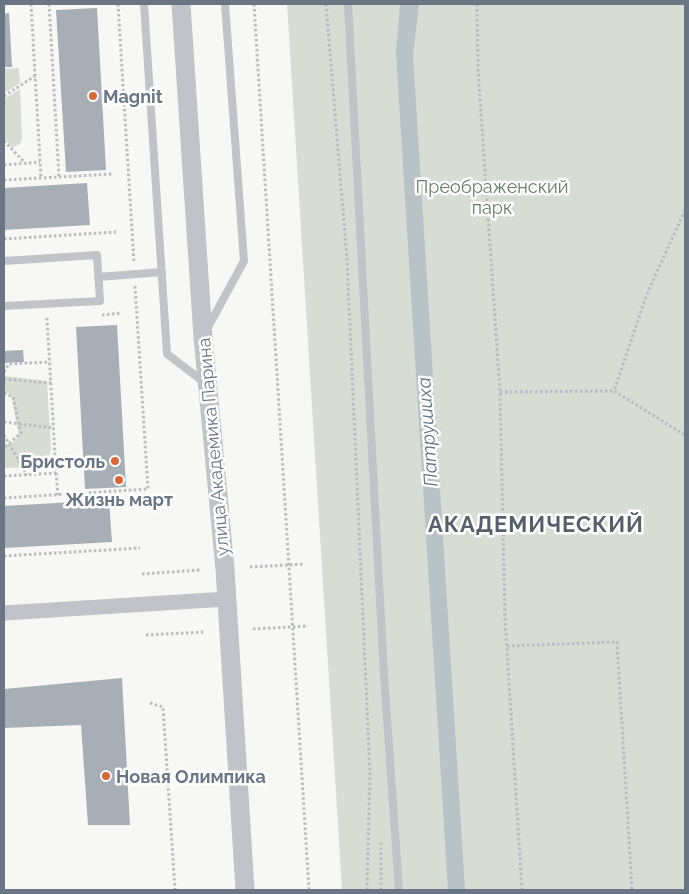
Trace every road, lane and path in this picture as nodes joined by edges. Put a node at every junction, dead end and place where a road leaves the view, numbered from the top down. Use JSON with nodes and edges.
{"nodes":[{"id":1,"x":31,"y":4,"type":"edge"},
{"id":2,"x":49,"y":4,"type":"edge"},
{"id":3,"x":118,"y":4,"type":"edge"},
{"id":4,"x":144,"y":4,"type":"edge"},
{"id":5,"x":181,"y":4,"type":"edge"},
{"id":6,"x":225,"y":4,"type":"edge"},
{"id":7,"x":254,"y":4,"type":"edge"},
{"id":8,"x":326,"y":4,"type":"edge"},
{"id":9,"x":348,"y":4,"type":"edge"},
{"id":10,"x":477,"y":4,"type":"edge"},
{"id":11,"x":35,"y":76,"type":"junction"},
{"id":12,"x":4,"y":96,"type":"edge"},
{"id":13,"x":4,"y":142,"type":"edge"},
{"id":14,"x":40,"y":162,"type":"junction"},
{"id":15,"x":4,"y":163,"type":"edge"},
{"id":16,"x":25,"y":163,"type":"junction"},
{"id":17,"x":113,"y":174,"type":"dead end"},
{"id":18,"x":59,"y":177,"type":"junction"},
{"id":19,"x":41,"y":178,"type":"junction"},
{"id":20,"x":4,"y":180,"type":"edge"},
{"id":21,"x":685,"y":210,"type":"edge"},
{"id":22,"x":116,"y":232,"type":"dead end"},
{"id":23,"x":4,"y":238,"type":"edge"},
{"id":24,"x":4,"y":260,"type":"edge"},
{"id":25,"x":162,"y":272,"type":"junction"},
{"id":26,"x":135,"y":275,"type":"junction"},
{"id":27,"x":98,"y":277,"type":"junction"},
{"id":28,"x":4,"y":306,"type":"edge"},
{"id":29,"x":47,"y":318,"type":"dead end"},
{"id":30,"x":203,"y":337,"type":"junction"},
{"id":31,"x":50,"y":362,"type":"junction"},
{"id":32,"x":4,"y":372,"type":"edge"},
{"id":33,"x":4,"y":379,"type":"edge"},
{"id":34,"x":51,"y":384,"type":"junction"},
{"id":35,"x":206,"y":384,"type":"junction"},
{"id":36,"x":614,"y":391,"type":"junction"},
{"id":37,"x":500,"y":392,"type":"junction"},
{"id":38,"x":4,"y":393,"type":"edge"},
{"id":39,"x":4,"y":422,"type":"edge"},
{"id":40,"x":19,"y":424,"type":"junction"},
{"id":41,"x":54,"y":428,"type":"junction"},
{"id":42,"x":4,"y":434,"type":"edge"},
{"id":43,"x":685,"y":435,"type":"edge"},
{"id":44,"x":9,"y":444,"type":"junction"},
{"id":45,"x":4,"y":448,"type":"edge"},
{"id":46,"x":56,"y":473,"type":"junction"},
{"id":47,"x":27,"y":475,"type":"junction"},
{"id":48,"x":4,"y":476,"type":"edge"},
{"id":49,"x":58,"y":495,"type":"junction"},
{"id":50,"x":4,"y":498,"type":"edge"},
{"id":51,"x":140,"y":548,"type":"dead end"},
{"id":52,"x":4,"y":556,"type":"edge"},
{"id":53,"x":305,"y":564,"type":"dead end"},
{"id":54,"x":288,"y":565,"type":"junction"},
{"id":55,"x":250,"y":567,"type":"dead end"},
{"id":56,"x":200,"y":570,"type":"dead end"},
{"id":57,"x":142,"y":574,"type":"dead end"},
{"id":58,"x":227,"y":599,"type":"junction"},
{"id":59,"x":4,"y":613,"type":"edge"},
{"id":60,"x":308,"y":626,"type":"dead end"},
{"id":61,"x":292,"y":627,"type":"junction"},
{"id":62,"x":253,"y":629,"type":"dead end"},
{"id":63,"x":204,"y":632,"type":"dead end"},
{"id":64,"x":146,"y":635,"type":"dead end"},
{"id":65,"x":507,"y":646,"type":"junction"},
{"id":66,"x":150,"y":703,"type":"dead end"},
{"id":67,"x":175,"y":890,"type":"edge"},
{"id":68,"x":246,"y":890,"type":"edge"},
{"id":69,"x":309,"y":890,"type":"edge"},
{"id":70,"x":367,"y":890,"type":"edge"},
{"id":71,"x":399,"y":890,"type":"edge"},
{"id":72,"x":522,"y":890,"type":"edge"},
{"id":73,"x":632,"y":890,"type":"edge"}],
"edges":[{"from":1,"to":11,"type":"path"},
{"from":2,"to":18,"type":"path"},
{"from":3,"to":26,"type":"path"},
{"from":4,"to":25,"type":"lane"},
{"from":5,"to":30,"type":"street","name":"улица Академика Парина"},
{"from":6,"to":30,"type":"lane"},
{"from":7,"to":54,"type":"path"},
{"from":8,"to":70,"type":"path"},
{"from":9,"to":71,"type":"lane"},
{"from":10,"to":37,"type":"path"},
{"from":11,"to":12,"type":"path"},
{"from":11,"to":14,"type":"path"},
{"from":13,"to":16,"type":"path"},
{"from":14,"to":16,"type":"path"},
{"from":14,"to":19,"type":"path"},
{"from":15,"to":16,"type":"path"},
{"from":17,"to":18,"type":"path"},
{"from":18,"to":19,"type":"path"},
{"from":19,"to":20,"type":"path"},
{"from":21,"to":36,"type":"path"},
{"from":22,"to":23,"type":"path"},
{"from":24,"to":27,"type":"lane"},
{"from":25,"to":26,"type":"lane"},
{"from":25,"to":35,"type":"lane"},
{"from":26,"to":27,"type":"lane"},
{"from":26,"to":49,"type":"path"},
{"from":27,"to":28,"type":"lane"},
{"from":29,"to":31,"type":"path"},
{"from":30,"to":35,"type":"street","name":"улица Академика Парина"},
{"from":31,"to":32,"type":"path"},
{"from":31,"to":34,"type":"path"},
{"from":33,"to":34,"type":"path"},
{"from":34,"to":41,"type":"path"},
{"from":35,"to":58,"type":"street","name":"улица Академика Парина"},
{"from":36,"to":37,"type":"path"},
{"from":36,"to":43,"type":"path"},
{"from":37,"to":65,"type":"path"},
{"from":38,"to":40,"type":"path"},
{"from":39,"to":40,"type":"path"},
{"from":40,"to":41,"type":"path"},
{"from":40,"to":44,"type":"path"},
{"from":41,"to":46,"type":"path"},
{"from":42,"to":44,"type":"path"},
{"from":44,"to":45,"type":"path"},
{"from":44,"to":47,"type":"path"},
{"from":46,"to":47,"type":"path"},
{"from":46,"to":49,"type":"path"},
{"from":47,"to":48,"type":"path"},
{"from":49,"to":50,"type":"path"},
{"from":51,"to":52,"type":"path"},
{"from":53,"to":54,"type":"path"},
{"from":54,"to":55,"type":"path"},
{"from":54,"to":61,"type":"path"},
{"from":56,"to":57,"type":"path"},
{"from":58,"to":59,"type":"street"},
{"from":58,"to":68,"type":"street","name":"улица Академика Парина"},
{"from":60,"to":61,"type":"path"},
{"from":61,"to":62,"type":"path"},
{"from":61,"to":69,"type":"path"},
{"from":63,"to":64,"type":"path"},
{"from":65,"to":72,"type":"path"},
{"from":65,"to":73,"type":"path"},
{"from":66,"to":67,"type":"path"}]}
